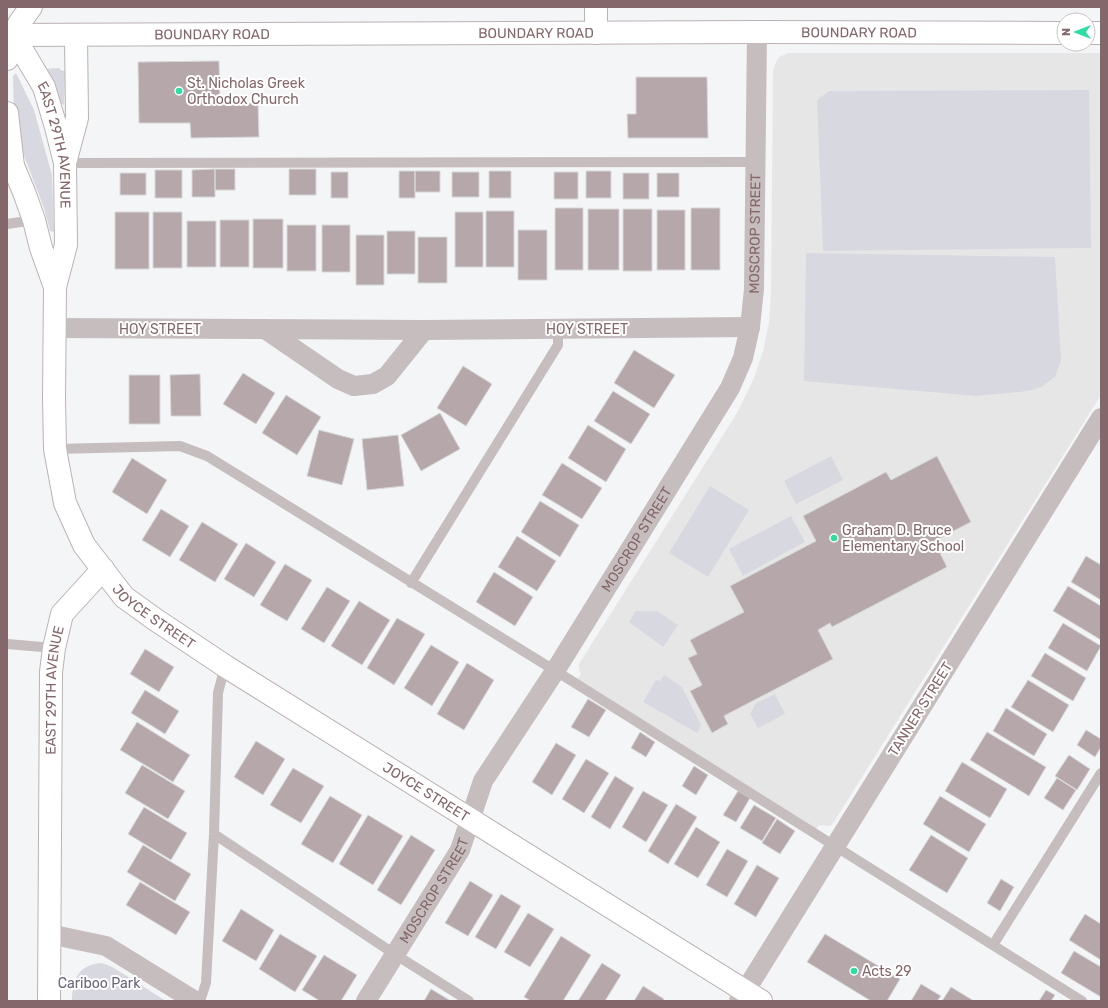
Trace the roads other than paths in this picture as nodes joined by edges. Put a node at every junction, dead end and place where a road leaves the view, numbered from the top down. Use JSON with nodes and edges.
{"nodes":[{"id":1,"x":31,"y":7,"type":"edge"},
{"id":2,"x":596,"y":7,"type":"edge"},
{"id":3,"x":757,"y":32,"type":"junction"},
{"id":4,"x":596,"y":33,"type":"junction"},
{"id":5,"x":1056,"y":33,"type":"edge"},
{"id":6,"x":9,"y":34,"type":"edge"},
{"id":7,"x":76,"y":36,"type":"junction"},
{"id":8,"x":7,"y":59,"type":"edge"},
{"id":9,"x":7,"y":113,"type":"edge"},
{"id":10,"x":756,"y":162,"type":"junction"},
{"id":11,"x":10,"y":163,"type":"edge"},
{"id":12,"x":65,"y":163,"type":"junction"},
{"id":13,"x":34,"y":220,"type":"junction"},
{"id":14,"x":7,"y":224,"type":"edge"},
{"id":15,"x":55,"y":287,"type":"junction"},
{"id":16,"x":55,"y":328,"type":"junction"},
{"id":17,"x":750,"y":328,"type":"junction"},
{"id":18,"x":265,"y":329,"type":"junction"},
{"id":19,"x":558,"y":329,"type":"junction"},
{"id":20,"x":424,"y":330,"type":"junction"},
{"id":21,"x":1101,"y":418,"type":"edge"},
{"id":22,"x":55,"y":449,"type":"junction"},
{"id":23,"x":103,"y":570,"type":"junction"},
{"id":24,"x":411,"y":583,"type":"junction"},
{"id":25,"x":7,"y":644,"type":"edge"},
{"id":26,"x":54,"y":648,"type":"junction"},
{"id":27,"x":225,"y":666,"type":"junction"},
{"id":28,"x":555,"y":671,"type":"junction"},
{"id":29,"x":1101,"y":773,"type":"edge"},
{"id":30,"x":470,"y":819,"type":"junction"},
{"id":31,"x":214,"y":834,"type":"junction"},
{"id":32,"x":835,"y":846,"type":"junction"},
{"id":33,"x":49,"y":934,"type":"junction"},
{"id":34,"x":993,"y":945,"type":"junction"},
{"id":35,"x":396,"y":955,"type":"junction"},
{"id":36,"x":749,"y":998,"type":"edge"},
{"id":37,"x":48,"y":1001,"type":"edge"},
{"id":38,"x":195,"y":1001,"type":"edge"},
{"id":39,"x":200,"y":1001,"type":"edge"},
{"id":40,"x":366,"y":1001,"type":"edge"},
{"id":41,"x":469,"y":1001,"type":"edge"},
{"id":42,"x":1082,"y":1001,"type":"edge"}],
"edges":[{"from":1,"to":6,"type":"main road"},
{"from":2,"to":4,"type":"main road"},
{"from":3,"to":4,"type":"main road","name":"BOUNDARY ROAD"},
{"from":3,"to":5,"type":"main road","name":"BOUNDARY ROAD"},
{"from":3,"to":10,"type":"street","name":"MOSCROP STREET"},
{"from":4,"to":7,"type":"main road","name":"BOUNDARY ROAD"},
{"from":6,"to":7,"type":"main road","name":"BOUNDARY ROAD"},
{"from":6,"to":8,"type":"main road"},
{"from":6,"to":12,"type":"main road","name":"EAST 29TH AVENUE"},
{"from":7,"to":12,"type":"main road"},
{"from":9,"to":11,"type":"main road","name":"EAST 29TH AVENUE"},
{"from":10,"to":12,"type":"lane"},
{"from":10,"to":17,"type":"street","name":"MOSCROP STREET"},
{"from":11,"to":13,"type":"main road","name":"EAST 29TH AVENUE"},
{"from":12,"to":15,"type":"main road","name":"EAST 29TH AVENUE"},
{"from":13,"to":14,"type":"lane"},
{"from":13,"to":15,"type":"main road","name":"EAST 29TH AVENUE"},
{"from":15,"to":16,"type":"main road","name":"EAST 29TH AVENUE"},
{"from":16,"to":18,"type":"street","name":"HOY STREET"},
{"from":16,"to":22,"type":"main road","name":"EAST 29TH AVENUE"},
{"from":17,"to":19,"type":"street","name":"HOY STREET"},
{"from":17,"to":28,"type":"street","name":"MOSCROP STREET"},
{"from":18,"to":20,"type":"street","name":"HOY STREET"},
{"from":18,"to":20,"type":"street"},
{"from":19,"to":20,"type":"street","name":"HOY STREET"},
{"from":19,"to":24,"type":"lane"},
{"from":21,"to":32,"type":"street","name":"TANNER STREET"},
{"from":22,"to":23,"type":"main road","name":"EAST 29TH AVENUE"},
{"from":22,"to":24,"type":"lane"},
{"from":23,"to":26,"type":"main road","name":"EAST 29TH AVENUE"},
{"from":23,"to":27,"type":"main road","name":"JOYCE STREET"},
{"from":24,"to":28,"type":"lane"},
{"from":25,"to":26,"type":"lane"},
{"from":26,"to":33,"type":"main road","name":"EAST 29TH AVENUE"},
{"from":27,"to":30,"type":"main road","name":"JOYCE STREET"},
{"from":27,"to":31,"type":"lane"},
{"from":28,"to":30,"type":"street","name":"MOSCROP STREET"},
{"from":28,"to":32,"type":"lane"},
{"from":29,"to":34,"type":"lane"},
{"from":30,"to":35,"type":"street","name":"MOSCROP STREET"},
{"from":30,"to":36,"type":"main road","name":"JOYCE STREET"},
{"from":31,"to":35,"type":"lane"},
{"from":31,"to":39,"type":"lane"},
{"from":32,"to":34,"type":"lane"},
{"from":32,"to":36,"type":"street","name":"TANNER STREET"},
{"from":33,"to":37,"type":"main road","name":"EAST 29TH AVENUE"},
{"from":33,"to":38,"type":"street"},
{"from":34,"to":42,"type":"lane"},
{"from":35,"to":40,"type":"street","name":"MOSCROP STREET"},
{"from":35,"to":41,"type":"lane"}]}
